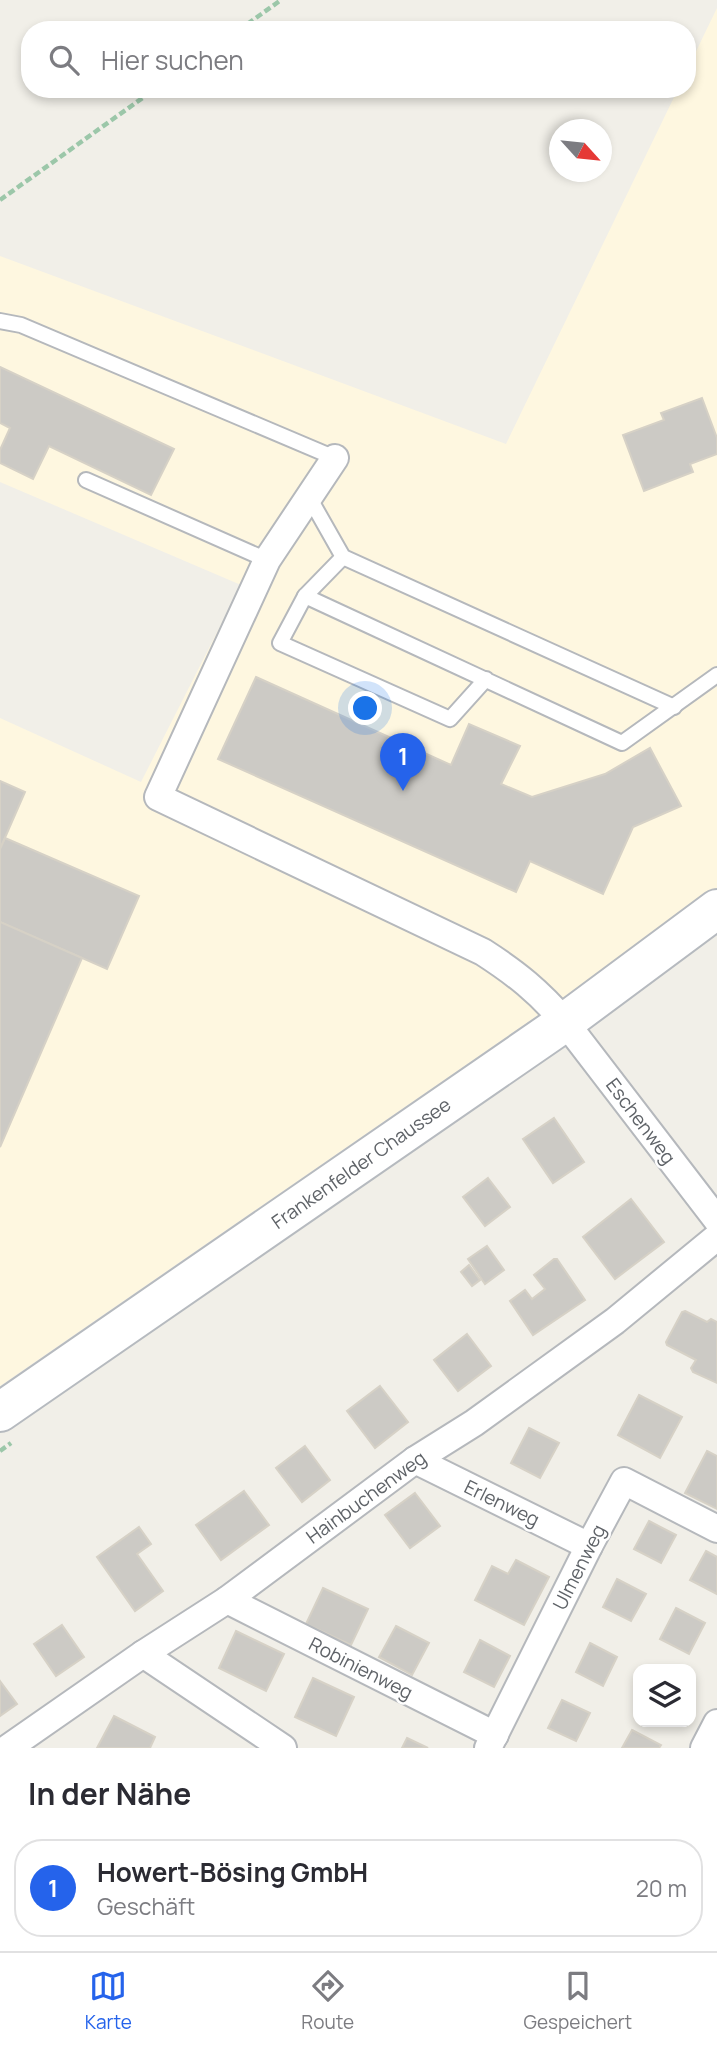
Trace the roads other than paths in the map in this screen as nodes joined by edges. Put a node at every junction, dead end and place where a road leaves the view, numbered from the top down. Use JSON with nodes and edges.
{"nodes":[{"id":1,"x":0,"y":320,"type":"edge"},
{"id":2,"x":335,"y":458,"type":"joint"},
{"id":3,"x":86,"y":480,"type":"dead end"},
{"id":4,"x":309,"y":496,"type":"junction"},
{"id":5,"x":344,"y":557,"type":"junction"},
{"id":6,"x":267,"y":560,"type":"junction"},
{"id":7,"x":305,"y":596,"type":"junction"},
{"id":8,"x":717,"y":675,"type":"edge"},
{"id":9,"x":486,"y":680,"type":"junction"},
{"id":10,"x":674,"y":706,"type":"junction"},
{"id":11,"x":717,"y":909,"type":"edge"},
{"id":12,"x":565,"y":1022,"type":"junction"},
{"id":13,"x":717,"y":1220,"type":"edge"},
{"id":14,"x":717,"y":1237,"type":"edge"},
{"id":15,"x":0,"y":1412,"type":"edge"},
{"id":16,"x":415,"y":1460,"type":"junction"},
{"id":17,"x":717,"y":1529,"type":"edge"},
{"id":18,"x":589,"y":1546,"type":"junction"},
{"id":19,"x":227,"y":1600,"type":"junction"},
{"id":20,"x":143,"y":1654,"type":"junction"},
{"id":21,"x":717,"y":1723,"type":"edge"},
{"id":22,"x":492,"y":1742,"type":"edge"},
{"id":23,"x":8,"y":1748,"type":"edge"},
{"id":24,"x":283,"y":1748,"type":"edge"},
{"id":25,"x":704,"y":1748,"type":"edge"}],
"edges":[{"from":1,"to":2,"type":"lane"},
{"from":2,"to":4,"type":"street"},
{"from":3,"to":6,"type":"lane"},
{"from":4,"to":5,"type":"lane"},
{"from":4,"to":6,"type":"street"},
{"from":5,"to":7,"type":"lane"},
{"from":5,"to":10,"type":"lane"},
{"from":6,"to":12,"type":"street","name":"Eschenweg"},
{"from":7,"to":9,"type":"lane"},
{"from":7,"to":9,"type":"lane"},
{"from":8,"to":10,"type":"lane"},
{"from":9,"to":10,"type":"lane"},
{"from":11,"to":12,"type":"street","name":"Frankenfelder Chaussee"},
{"from":12,"to":13,"type":"street","name":"Eschenweg"},
{"from":12,"to":15,"type":"street","name":"Frankenfelder Chaussee"},
{"from":14,"to":16,"type":"street","name":"Hainbuchenweg"},
{"from":16,"to":18,"type":"street","name":"Erlenweg"},
{"from":16,"to":19,"type":"street","name":"Hainbuchenweg"},
{"from":17,"to":18,"type":"street","name":"Ulmenweg"},
{"from":18,"to":22,"type":"street","name":"Ulmenweg"},
{"from":19,"to":20,"type":"street","name":"Hainbuchenweg"},
{"from":19,"to":22,"type":"street","name":"Robinienweg"},
{"from":20,"to":23,"type":"street","name":"Hainbuchenweg"},
{"from":20,"to":24,"type":"street"},
{"from":21,"to":25,"type":"street"}]}
